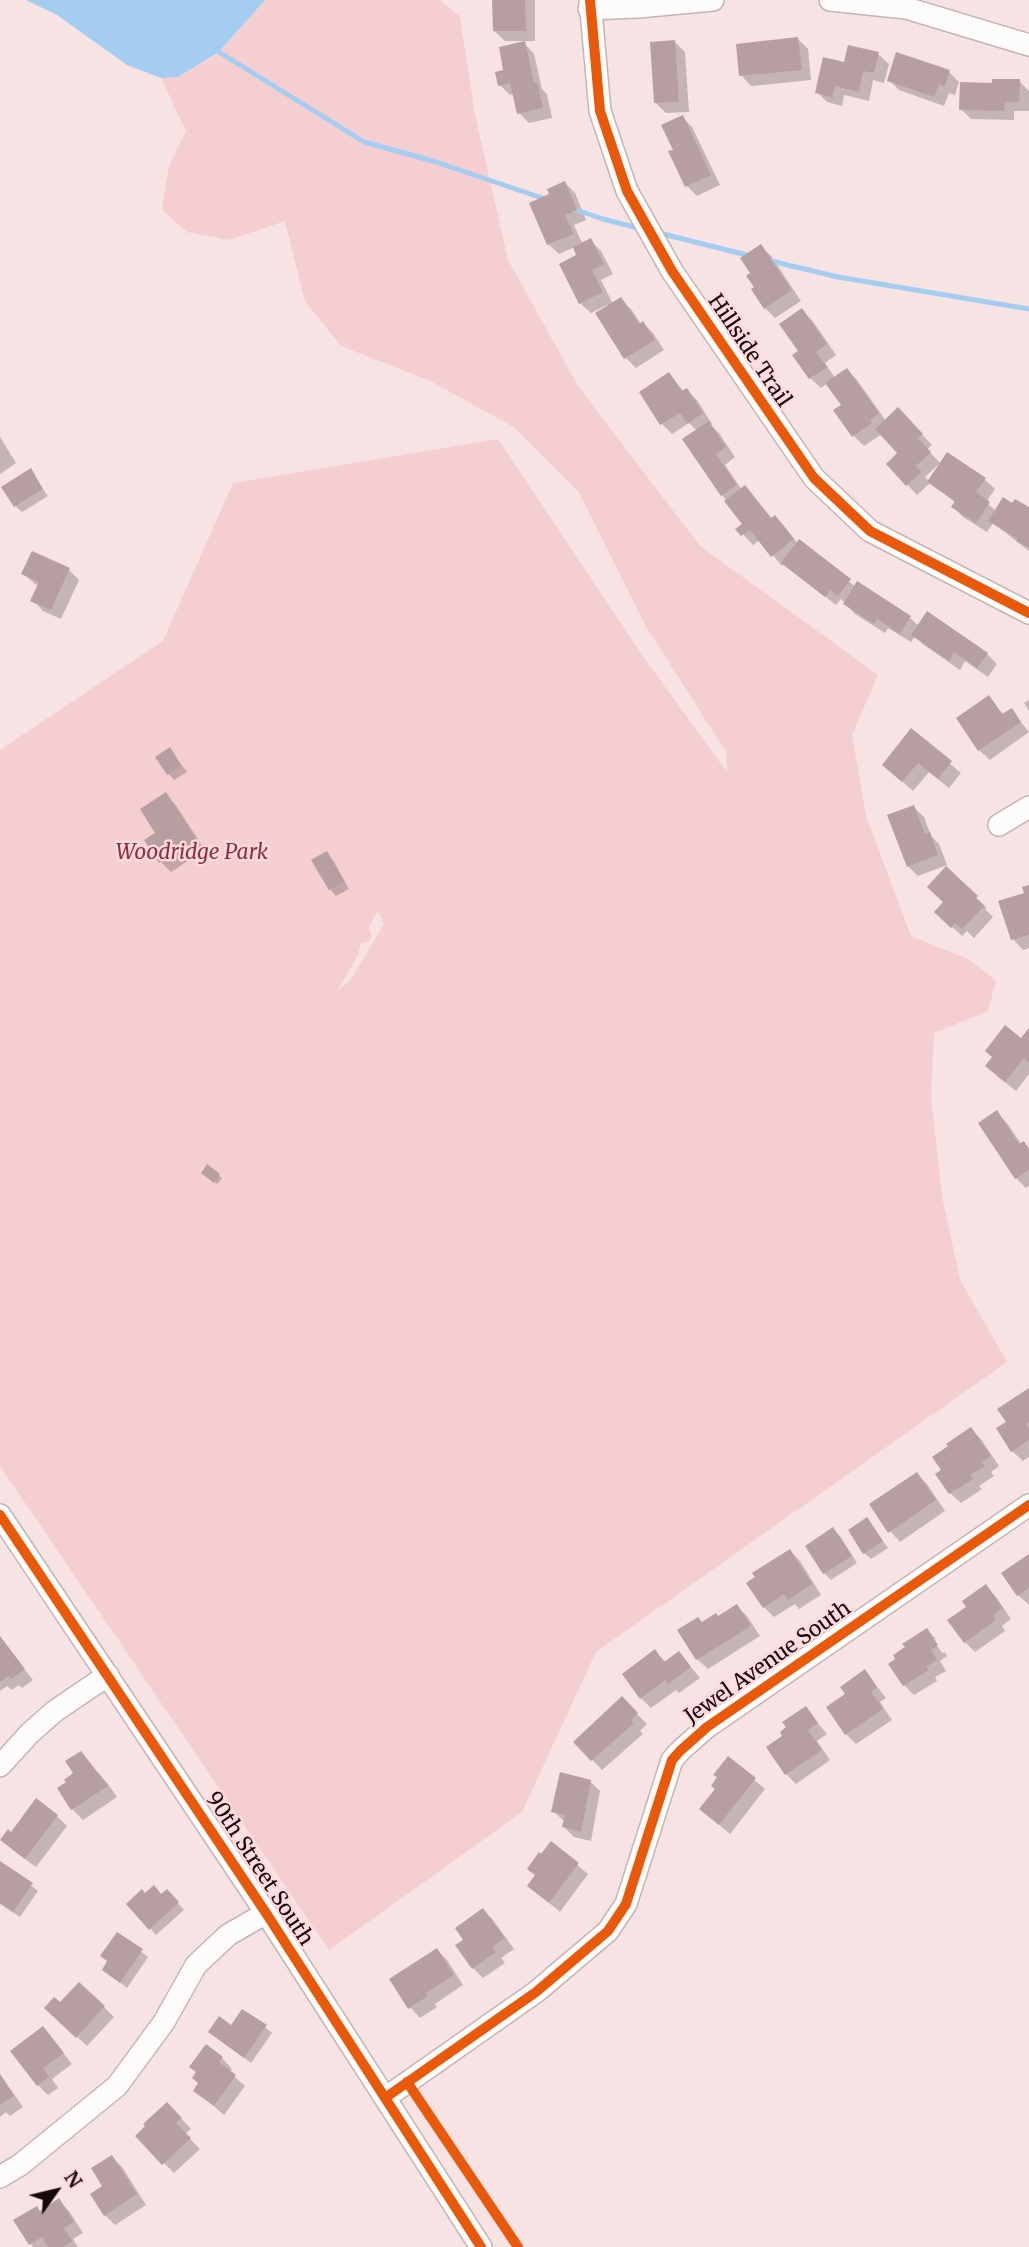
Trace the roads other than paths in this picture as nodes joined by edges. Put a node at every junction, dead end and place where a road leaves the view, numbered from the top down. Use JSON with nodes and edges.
{"nodes":[{"id":1,"x":713,"y":0,"type":"edge"},
{"id":2,"x":830,"y":0,"type":"edge"},
{"id":3,"x":589,"y":4,"type":"edge"},
{"id":4,"x":1029,"y":45,"type":"edge"},
{"id":5,"x":1029,"y":613,"type":"edge"},
{"id":6,"x":1029,"y":807,"type":"edge"},
{"id":7,"x":999,"y":825,"type":"dead end"},
{"id":8,"x":1029,"y":1505,"type":"edge"},
{"id":9,"x":0,"y":1515,"type":"edge"},
{"id":10,"x":108,"y":1675,"type":"junction"},
{"id":11,"x":0,"y":1766,"type":"edge"},
{"id":12,"x":266,"y":1913,"type":"junction"},
{"id":13,"x":385,"y":2098,"type":"junction"},
{"id":14,"x":0,"y":2177,"type":"edge"},
{"id":15,"x":481,"y":2247,"type":"edge"}],
"edges":[{"from":1,"to":3,"type":"street"},
{"from":2,"to":4,"type":"street"},
{"from":3,"to":5,"type":"street","name":"Hillside Trail"},
{"from":6,"to":7,"type":"street"},
{"from":8,"to":13,"type":"street","name":"Jewel Avenue South"},
{"from":9,"to":10,"type":"street","name":"90th Street South"},
{"from":10,"to":11,"type":"street"},
{"from":10,"to":12,"type":"street","name":"90th Street South"},
{"from":12,"to":13,"type":"street","name":"90th Street South"},
{"from":12,"to":14,"type":"street"},
{"from":13,"to":15,"type":"street","name":"90th Street South"}]}
